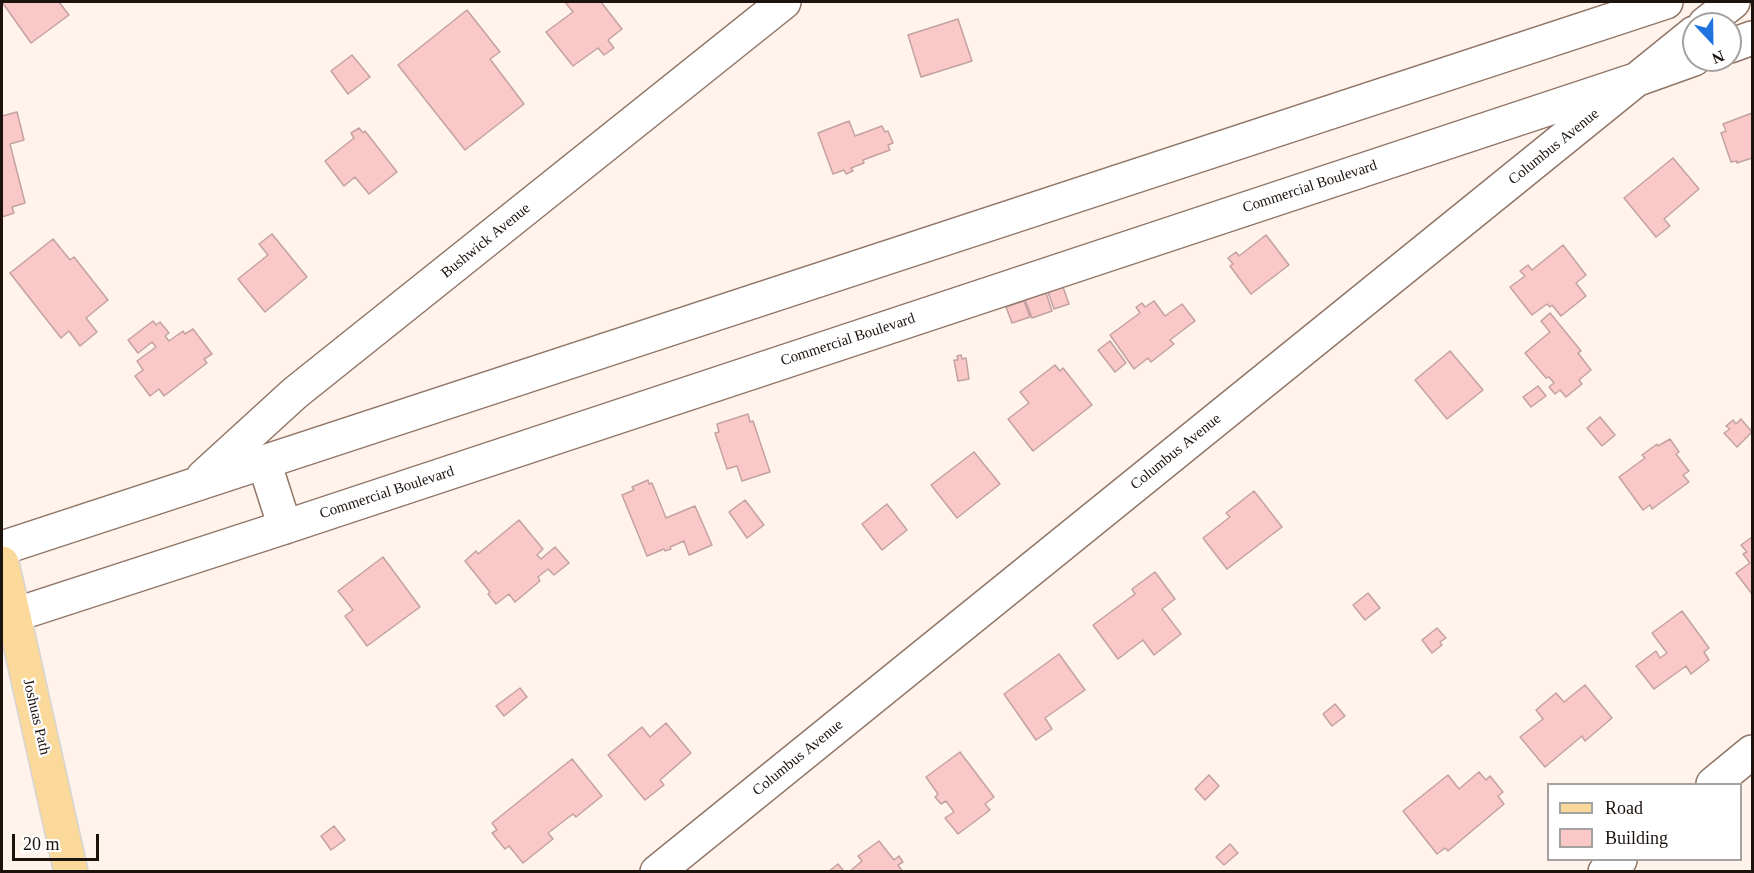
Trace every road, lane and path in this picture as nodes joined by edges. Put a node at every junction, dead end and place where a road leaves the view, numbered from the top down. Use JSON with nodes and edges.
{"nodes":[{"id":1,"x":784,"y":2,"type":"edge"},
{"id":2,"x":1666,"y":2,"type":"edge"},
{"id":3,"x":1732,"y":2,"type":"edge"},
{"id":4,"x":1720,"y":12,"type":"edge"},
{"id":5,"x":1682,"y":43,"type":"edge"},
{"id":6,"x":1682,"y":63,"type":"edge"},
{"id":7,"x":1638,"y":79,"type":"junction"},
{"id":8,"x":264,"y":462,"type":"junction"},
{"id":9,"x":192,"y":486,"type":"junction"},
{"id":10,"x":285,"y":527,"type":"junction"},
{"id":11,"x":2,"y":548,"type":"edge"},
{"id":12,"x":2,"y":563,"type":"edge"},
{"id":13,"x":7,"y":617,"type":"edge"},
{"id":14,"x":1752,"y":753,"type":"edge"},
{"id":15,"x":1714,"y":783,"type":"edge"},
{"id":16,"x":1619,"y":861,"type":"edge"},
{"id":17,"x":71,"y":872,"type":"edge"},
{"id":18,"x":657,"y":872,"type":"edge"},
{"id":19,"x":1605,"y":872,"type":"edge"}],
"edges":[{"from":1,"to":9,"type":"street","name":"Bushwick Avenue"},
{"from":2,"to":8,"type":"street"},
{"from":3,"to":4,"type":"street"},
{"from":5,"to":7,"type":"street","name":"Columbus Avenue"},
{"from":6,"to":7,"type":"street","name":"Commercial Boulevard"},
{"from":7,"to":10,"type":"street","name":"Commercial Boulevard"},
{"from":7,"to":18,"type":"street","name":"Columbus Avenue"},
{"from":8,"to":9,"type":"street"},
{"from":8,"to":10,"type":"street"},
{"from":9,"to":11,"type":"street"},
{"from":10,"to":13,"type":"street","name":"Commercial Boulevard"},
{"from":12,"to":13,"type":"main road","name":"Joshuas Path"},
{"from":13,"to":17,"type":"main road","name":"Joshuas Path"},
{"from":14,"to":15,"type":"street"},
{"from":16,"to":19,"type":"street"}]}
